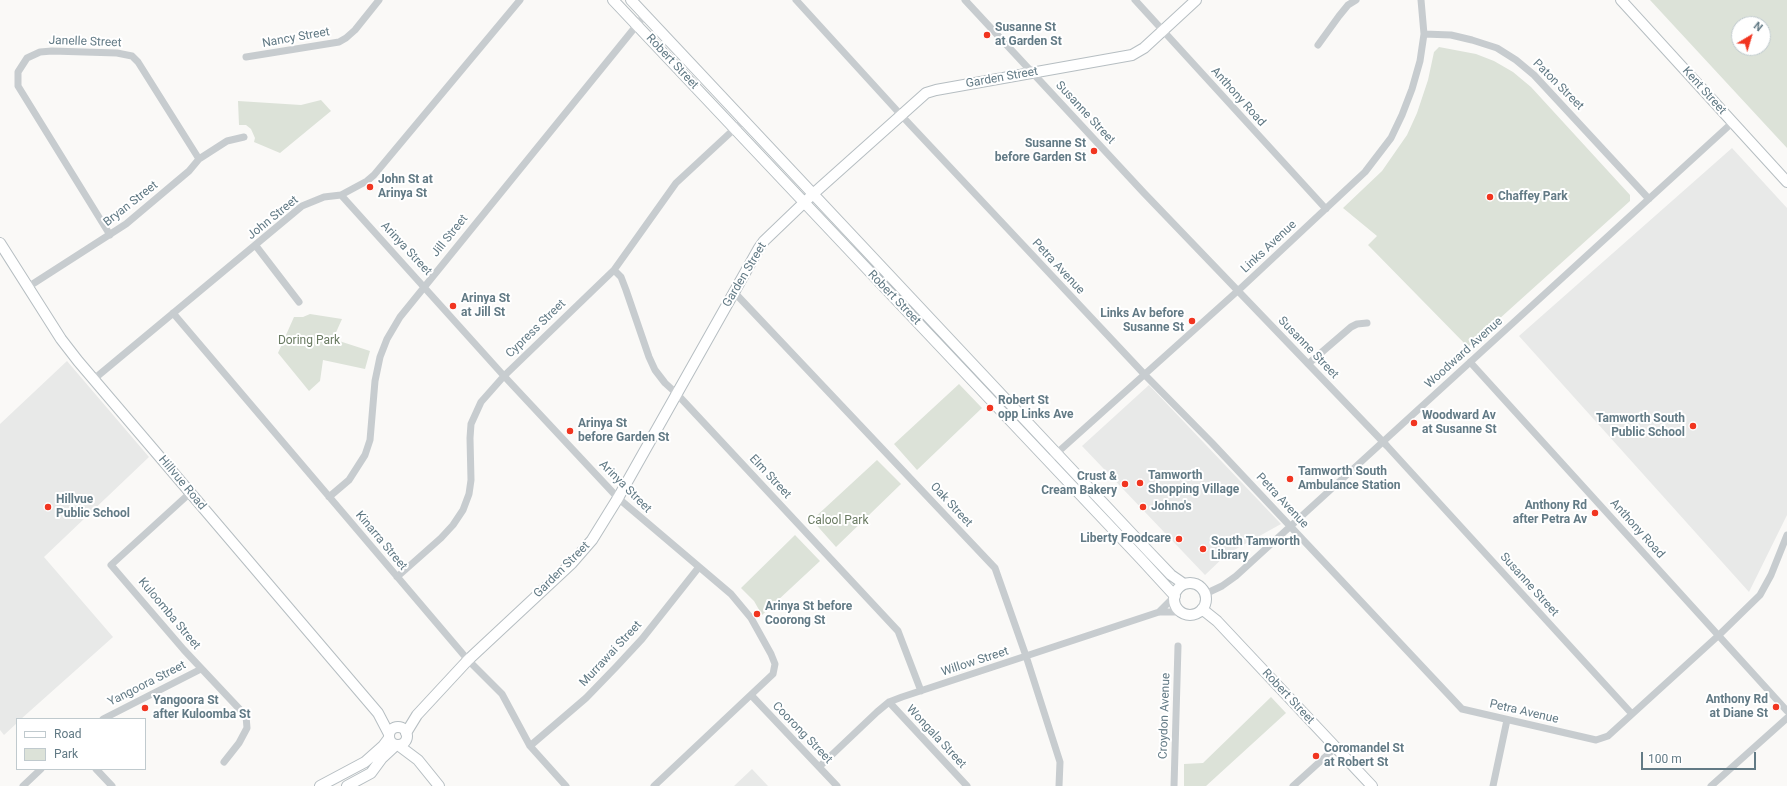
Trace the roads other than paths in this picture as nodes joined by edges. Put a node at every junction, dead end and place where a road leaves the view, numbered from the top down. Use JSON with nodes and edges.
{"nodes":[{"id":1,"x":379,"y":0,"type":"edge"},
{"id":2,"x":520,"y":0,"type":"edge"},
{"id":3,"x":613,"y":0,"type":"edge"},
{"id":4,"x":631,"y":0,"type":"edge"},
{"id":5,"x":796,"y":0,"type":"edge"},
{"id":6,"x":965,"y":0,"type":"edge"},
{"id":7,"x":1135,"y":0,"type":"edge"},
{"id":8,"x":1196,"y":0,"type":"edge"},
{"id":9,"x":1356,"y":0,"type":"edge"},
{"id":10,"x":1421,"y":0,"type":"edge"},
{"id":11,"x":1621,"y":0,"type":"edge"},
{"id":12,"x":645,"y":15,"type":"junction"},
{"id":13,"x":637,"y":25,"type":"junction"},
{"id":14,"x":1163,"y":30,"type":"junction"},
{"id":15,"x":1424,"y":34,"type":"junction"},
{"id":16,"x":1318,"y":45,"type":"dead end"},
{"id":17,"x":246,"y":57,"type":"dead end"},
{"id":18,"x":1032,"y":72,"type":"junction"},
{"id":19,"x":901,"y":115,"type":"junction"},
{"id":20,"x":744,"y":120,"type":"junction"},
{"id":21,"x":1733,"y":122,"type":"junction"},
{"id":22,"x":734,"y":129,"type":"junction"},
{"id":23,"x":244,"y":137,"type":"dead end"},
{"id":24,"x":199,"y":159,"type":"junction"},
{"id":25,"x":1787,"y":182,"type":"edge"},
{"id":26,"x":813,"y":194,"type":"junction"},
{"id":27,"x":341,"y":195,"type":"junction"},
{"id":28,"x":1648,"y":199,"type":"junction"},
{"id":29,"x":804,"y":203,"type":"junction"},
{"id":30,"x":1326,"y":210,"type":"junction"},
{"id":31,"x":110,"y":235,"type":"junction"},
{"id":32,"x":0,"y":243,"type":"edge"},
{"id":33,"x":256,"y":246,"type":"junction"},
{"id":34,"x":614,"y":270,"type":"junction"},
{"id":35,"x":424,"y":286,"type":"junction"},
{"id":36,"x":28,"y":287,"type":"junction"},
{"id":37,"x":1238,"y":290,"type":"junction"},
{"id":38,"x":734,"y":292,"type":"junction"},
{"id":39,"x":299,"y":302,"type":"dead end"},
{"id":40,"x":173,"y":313,"type":"junction"},
{"id":41,"x":1367,"y":323,"type":"dead end"},
{"id":42,"x":1470,"y":362,"type":"junction"},
{"id":43,"x":1308,"y":364,"type":"junction"},
{"id":44,"x":1144,"y":375,"type":"junction"},
{"id":45,"x":504,"y":376,"type":"junction"},
{"id":46,"x":94,"y":379,"type":"junction"},
{"id":47,"x":676,"y":393,"type":"junction"},
{"id":48,"x":1383,"y":442,"type":"junction"},
{"id":49,"x":1058,"y":454,"type":"junction"},
{"id":50,"x":1048,"y":461,"type":"junction"},
{"id":51,"x":190,"y":493,"type":"junction"},
{"id":52,"x":329,"y":497,"type":"junction"},
{"id":53,"x":618,"y":498,"type":"junction"},
{"id":54,"x":1291,"y":525,"type":"junction"},
{"id":55,"x":1786,"y":541,"type":"edge"},
{"id":56,"x":699,"y":567,"type":"junction"},
{"id":57,"x":397,"y":577,"type":"junction"},
{"id":58,"x":1184,"y":584,"type":"junction"},
{"id":59,"x":1205,"y":594,"type":"junction"},
{"id":60,"x":1174,"y":597,"type":"junction"},
{"id":61,"x":1202,"y":609,"type":"junction"},
{"id":62,"x":1159,"y":612,"type":"junction"},
{"id":63,"x":1181,"y":612,"type":"junction"},
{"id":64,"x":1719,"y":636,"type":"junction"},
{"id":65,"x":1178,"y":646,"type":"dead end"},
{"id":66,"x":1026,"y":656,"type":"junction"},
{"id":67,"x":468,"y":660,"type":"junction"},
{"id":68,"x":201,"y":669,"type":"junction"},
{"id":69,"x":922,"y":691,"type":"junction"},
{"id":70,"x":751,"y":695,"type":"junction"},
{"id":71,"x":889,"y":702,"type":"junction"},
{"id":72,"x":1787,"y":711,"type":"edge"},
{"id":73,"x":378,"y":713,"type":"junction"},
{"id":74,"x":1632,"y":714,"type":"junction"},
{"id":75,"x":105,"y":718,"type":"edge"},
{"id":76,"x":1787,"y":718,"type":"edge"},
{"id":77,"x":1507,"y":720,"type":"junction"},
{"id":78,"x":402,"y":732,"type":"junction"},
{"id":79,"x":393,"y":741,"type":"junction"},
{"id":80,"x":530,"y":746,"type":"junction"},
{"id":81,"x":1335,"y":748,"type":"junction"},
{"id":82,"x":418,"y":760,"type":"junction"},
{"id":83,"x":224,"y":762,"type":"dead end"},
{"id":84,"x":819,"y":767,"type":"junction"},
{"id":85,"x":40,"y":770,"type":"edge"},
{"id":86,"x":97,"y":770,"type":"edge"},
{"id":87,"x":23,"y":786,"type":"edge"},
{"id":88,"x":112,"y":786,"type":"edge"},
{"id":89,"x":320,"y":786,"type":"edge"},
{"id":90,"x":347,"y":786,"type":"edge"},
{"id":91,"x":439,"y":786,"type":"edge"},
{"id":92,"x":566,"y":786,"type":"edge"},
{"id":93,"x":654,"y":786,"type":"edge"},
{"id":94,"x":837,"y":786,"type":"edge"},
{"id":95,"x":967,"y":786,"type":"edge"},
{"id":96,"x":1059,"y":786,"type":"edge"},
{"id":97,"x":1174,"y":786,"type":"edge"},
{"id":98,"x":1293,"y":786,"type":"edge"},
{"id":99,"x":1372,"y":786,"type":"edge"},
{"id":100,"x":1493,"y":786,"type":"edge"},
{"id":101,"x":1711,"y":786,"type":"edge"}],
"edges":[{"from":1,"to":17,"type":"street","name":"Nancy Street"},
{"from":2,"to":27,"type":"street","name":"John Street"},
{"from":3,"to":13,"type":"street","name":"Robert Street"},
{"from":4,"to":12,"type":"street","name":"Robert Street"},
{"from":5,"to":19,"type":"street","name":"Petra Avenue"},
{"from":6,"to":18,"type":"street","name":"Susanne Street"},
{"from":7,"to":14,"type":"street","name":"Anthony Road"},
{"from":8,"to":14,"type":"street","name":"Garden Street"},
{"from":9,"to":16,"type":"street"},
{"from":10,"to":15,"type":"street","name":"Links Avenue"},
{"from":11,"to":21,"type":"street","name":"Kent Street"},
{"from":12,"to":13,"type":"street","name":"Jill Street"},
{"from":12,"to":20,"type":"street","name":"Robert Street"},
{"from":13,"to":22,"type":"street","name":"Robert Street"},
{"from":13,"to":35,"type":"street","name":"Jill Street"},
{"from":14,"to":18,"type":"street","name":"Garden Street"},
{"from":14,"to":30,"type":"street","name":"Anthony Road"},
{"from":15,"to":28,"type":"street","name":"Paton Street"},
{"from":15,"to":30,"type":"street","name":"Links Avenue"},
{"from":18,"to":19,"type":"street","name":"Garden Street"},
{"from":18,"to":37,"type":"street","name":"Susanne Street"},
{"from":19,"to":26,"type":"street","name":"Garden Street"},
{"from":19,"to":44,"type":"street","name":"Petra Avenue"},
{"from":20,"to":22,"type":"street","name":"Cypress Street"},
{"from":20,"to":26,"type":"street","name":"Robert Street"},
{"from":21,"to":25,"type":"street","name":"Kent Street"},
{"from":21,"to":28,"type":"street","name":"Woodward Avenue"},
{"from":22,"to":29,"type":"street","name":"Robert Street"},
{"from":22,"to":34,"type":"street","name":"Cypress Street"},
{"from":23,"to":24,"type":"street","name":"Bryan Street"},
{"from":24,"to":31,"type":"street","name":"Bryan Street"},
{"from":24,"to":31,"type":"street","name":"Janelle Street"},
{"from":26,"to":29,"type":"street","name":"Garden Street"},
{"from":26,"to":49,"type":"street","name":"Robert Street"},
{"from":27,"to":33,"type":"street","name":"John Street"},
{"from":27,"to":35,"type":"street","name":"Arinya Street"},
{"from":28,"to":42,"type":"street","name":"Woodward Avenue"},
{"from":29,"to":38,"type":"street","name":"Garden Street"},
{"from":29,"to":50,"type":"street","name":"Robert Street"},
{"from":30,"to":37,"type":"street","name":"Links Avenue"},
{"from":31,"to":36,"type":"street","name":"Bryan Street"},
{"from":32,"to":36,"type":"street","name":"Hillvue Road"},
{"from":33,"to":39,"type":"street"},
{"from":33,"to":40,"type":"street","name":"John Street"},
{"from":34,"to":45,"type":"street","name":"Cypress Street"},
{"from":34,"to":47,"type":"street","name":"Elm Street"},
{"from":35,"to":45,"type":"street","name":"Arinya Street"},
{"from":35,"to":52,"type":"street","name":"Jill Street"},
{"from":36,"to":46,"type":"street","name":"Hillvue Road"},
{"from":37,"to":43,"type":"street","name":"Susanne Street"},
{"from":37,"to":44,"type":"street","name":"Links Avenue"},
{"from":38,"to":47,"type":"street","name":"Garden Street"},
{"from":38,"to":66,"type":"street","name":"Oak Street"},
{"from":40,"to":46,"type":"street","name":"John Street"},
{"from":40,"to":52,"type":"street","name":"Kinarra Street"},
{"from":41,"to":43,"type":"street"},
{"from":42,"to":48,"type":"street","name":"Woodward Avenue"},
{"from":42,"to":64,"type":"street","name":"Anthony Road"},
{"from":43,"to":48,"type":"street","name":"Susanne Street"},
{"from":44,"to":49,"type":"street","name":"Links Avenue"},
{"from":44,"to":54,"type":"street","name":"Petra Avenue"},
{"from":45,"to":53,"type":"street","name":"Arinya Street"},
{"from":45,"to":57,"type":"street","name":"Cypress Street"},
{"from":46,"to":51,"type":"street","name":"Hillvue Road"},
{"from":47,"to":53,"type":"street","name":"Garden Street"},
{"from":47,"to":69,"type":"street","name":"Elm Street"},
{"from":48,"to":54,"type":"street","name":"Woodward Avenue"},
{"from":48,"to":74,"type":"street","name":"Susanne Street"},
{"from":49,"to":50,"type":"street","name":"Links Avenue"},
{"from":49,"to":58,"type":"street","name":"Robert Street"},
{"from":50,"to":60,"type":"street","name":"Robert Street"},
{"from":51,"to":68,"type":"street","name":"Kuloomba Street"},
{"from":51,"to":73,"type":"street","name":"Hillvue Road"},
{"from":52,"to":57,"type":"street","name":"Kinarra Street"},
{"from":53,"to":56,"type":"street","name":"Arinya Street"},
{"from":53,"to":67,"type":"street","name":"Garden Street"},
{"from":54,"to":59,"type":"street","name":"Woodward Avenue"},
{"from":54,"to":77,"type":"street","name":"Petra Avenue"},
{"from":55,"to":64,"type":"street","name":"Petra Avenue"},
{"from":56,"to":70,"type":"street","name":"Arinya Street"},
{"from":56,"to":80,"type":"street","name":"Murrawai Street"},
{"from":57,"to":67,"type":"street","name":"Kinarra Street"},
{"from":58,"to":59,"type":"street"},
{"from":58,"to":60,"type":"street"},
{"from":59,"to":61,"type":"street"},
{"from":60,"to":62,"type":"street","name":"Willow Street"},
{"from":60,"to":63,"type":"street"},
{"from":61,"to":63,"type":"street"},
{"from":61,"to":81,"type":"street","name":"Robert Street"},
{"from":62,"to":63,"type":"street","name":"Willow Street"},
{"from":62,"to":66,"type":"street","name":"Willow Street"},
{"from":64,"to":72,"type":"street","name":"Anthony Road"},
{"from":64,"to":74,"type":"street","name":"Petra Avenue"},
{"from":65,"to":97,"type":"street","name":"Croydon Avenue"},
{"from":66,"to":69,"type":"street","name":"Willow Street"},
{"from":66,"to":96,"type":"street","name":"Oak Street"},
{"from":67,"to":78,"type":"street","name":"Garden Street"},
{"from":67,"to":80,"type":"street","name":"Kinarra Street"},
{"from":68,"to":75,"type":"street","name":"Yangoora Street"},
{"from":68,"to":83,"type":"street","name":"Kuloomba Street"},
{"from":69,"to":71,"type":"street","name":"Willow Street"},
{"from":70,"to":84,"type":"street","name":"Coorong Street"},
{"from":70,"to":93,"type":"street","name":"Arinya Street"},
{"from":71,"to":84,"type":"street","name":"Willow Street"},
{"from":71,"to":95,"type":"street","name":"Wongala Street"},
{"from":73,"to":78,"type":"street","name":"Hillvue Road"},
{"from":73,"to":79,"type":"street","name":"Hillvue Road"},
{"from":74,"to":77,"type":"street","name":"Petra Avenue"},
{"from":76,"to":101,"type":"street"},
{"from":77,"to":100,"type":"street"},
{"from":78,"to":79,"type":"street"},
{"from":78,"to":79,"type":"street"},
{"from":78,"to":82,"type":"street","name":"Hillvue Road"},
{"from":79,"to":82,"type":"street","name":"Hillvue Road"},
{"from":79,"to":89,"type":"street"},
{"from":79,"to":90,"type":"street"},
{"from":80,"to":92,"type":"street","name":"Kinarra Street"},
{"from":81,"to":98,"type":"street"},
{"from":81,"to":99,"type":"street","name":"Robert Street"},
{"from":82,"to":91,"type":"street","name":"Hillvue Road"},
{"from":84,"to":94,"type":"street","name":"Coorong Street"},
{"from":85,"to":87,"type":"street"},
{"from":86,"to":88,"type":"street"}]}
